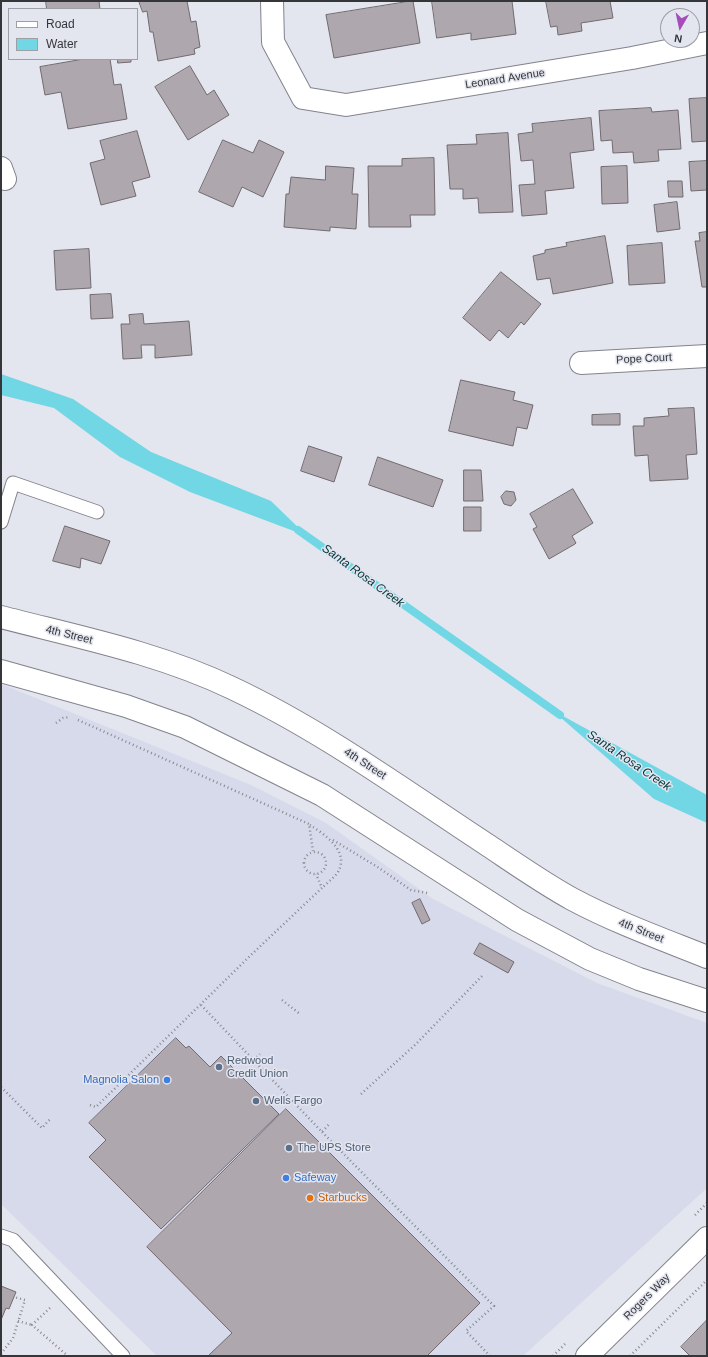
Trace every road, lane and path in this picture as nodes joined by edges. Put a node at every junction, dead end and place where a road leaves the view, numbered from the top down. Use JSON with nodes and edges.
{"nodes":[{"id":1,"x":272,"y":1,"type":"edge"},
{"id":2,"x":707,"y":43,"type":"edge"},
{"id":3,"x":707,"y":356,"type":"edge"},
{"id":4,"x":581,"y":363,"type":"dead end"},
{"id":5,"x":97,"y":512,"type":"dead end"},
{"id":6,"x":1,"y":522,"type":"edge"},
{"id":7,"x":1,"y":617,"type":"edge"},
{"id":8,"x":1,"y":671,"type":"edge"},
{"id":9,"x":56,"y":722,"type":"dead end"},
{"id":10,"x":309,"y":824,"type":"junction"},
{"id":11,"x":313,"y":851,"type":"junction"},
{"id":12,"x":316,"y":874,"type":"junction"},
{"id":13,"x":322,"y":888,"type":"junction"},
{"id":14,"x":707,"y":957,"type":"edge"},
{"id":15,"x":483,"y":975,"type":"dead end"},
{"id":16,"x":282,"y":1000,"type":"dead end"},
{"id":17,"x":707,"y":1001,"type":"edge"},
{"id":18,"x":202,"y":1005,"type":"junction"},
{"id":19,"x":300,"y":1014,"type":"dead end"},
{"id":20,"x":260,"y":1054,"type":"dead end"},
{"id":21,"x":254,"y":1060,"type":"junction"},
{"id":22,"x":1,"y":1087,"type":"edge"},
{"id":23,"x":361,"y":1094,"type":"dead end"},
{"id":24,"x":90,"y":1106,"type":"dead end"},
{"id":25,"x":51,"y":1118,"type":"dead end"},
{"id":26,"x":330,"y":1124,"type":"dead end"},
{"id":27,"x":322,"y":1132,"type":"junction"},
{"id":28,"x":1,"y":1236,"type":"edge"},
{"id":29,"x":707,"y":1238,"type":"edge"},
{"id":30,"x":707,"y":1280,"type":"edge"},
{"id":31,"x":14,"y":1296,"type":"dead end"},
{"id":32,"x":52,"y":1306,"type":"dead end"},
{"id":33,"x":18,"y":1321,"type":"junction"},
{"id":34,"x":32,"y":1325,"type":"junction"},
{"id":35,"x":1,"y":1354,"type":"edge"},
{"id":36,"x":68,"y":1356,"type":"edge"},
{"id":37,"x":123,"y":1356,"type":"edge"},
{"id":38,"x":490,"y":1356,"type":"edge"},
{"id":39,"x":587,"y":1356,"type":"edge"},
{"id":40,"x":630,"y":1356,"type":"edge"}],
"edges":[{"from":1,"to":2,"type":"main road","name":"Leonard Avenue"},
{"from":3,"to":4,"type":"main road","name":"Pope Court"},
{"from":5,"to":6,"type":"lane"},
{"from":7,"to":14,"type":"main road","name":"4th Street"},
{"from":8,"to":17,"type":"main road"},
{"from":9,"to":10,"type":"path"},
{"from":10,"to":11,"type":"path"},
{"from":10,"to":13,"type":"path"},
{"from":11,"to":12,"type":"path"},
{"from":11,"to":12,"type":"path"},
{"from":12,"to":13,"type":"path"},
{"from":13,"to":18,"type":"path"},
{"from":15,"to":23,"type":"path"},
{"from":16,"to":19,"type":"path"},
{"from":18,"to":21,"type":"path"},
{"from":18,"to":24,"type":"path"},
{"from":20,"to":21,"type":"path"},
{"from":21,"to":27,"type":"path"},
{"from":22,"to":25,"type":"path"},
{"from":26,"to":27,"type":"path"},
{"from":27,"to":38,"type":"path"},
{"from":28,"to":37,"type":"lane"},
{"from":29,"to":39,"type":"main road","name":"Rogers Way"},
{"from":30,"to":40,"type":"path"},
{"from":31,"to":33,"type":"path"},
{"from":32,"to":34,"type":"path"},
{"from":33,"to":34,"type":"path"},
{"from":33,"to":35,"type":"path"},
{"from":34,"to":36,"type":"path"}]}
